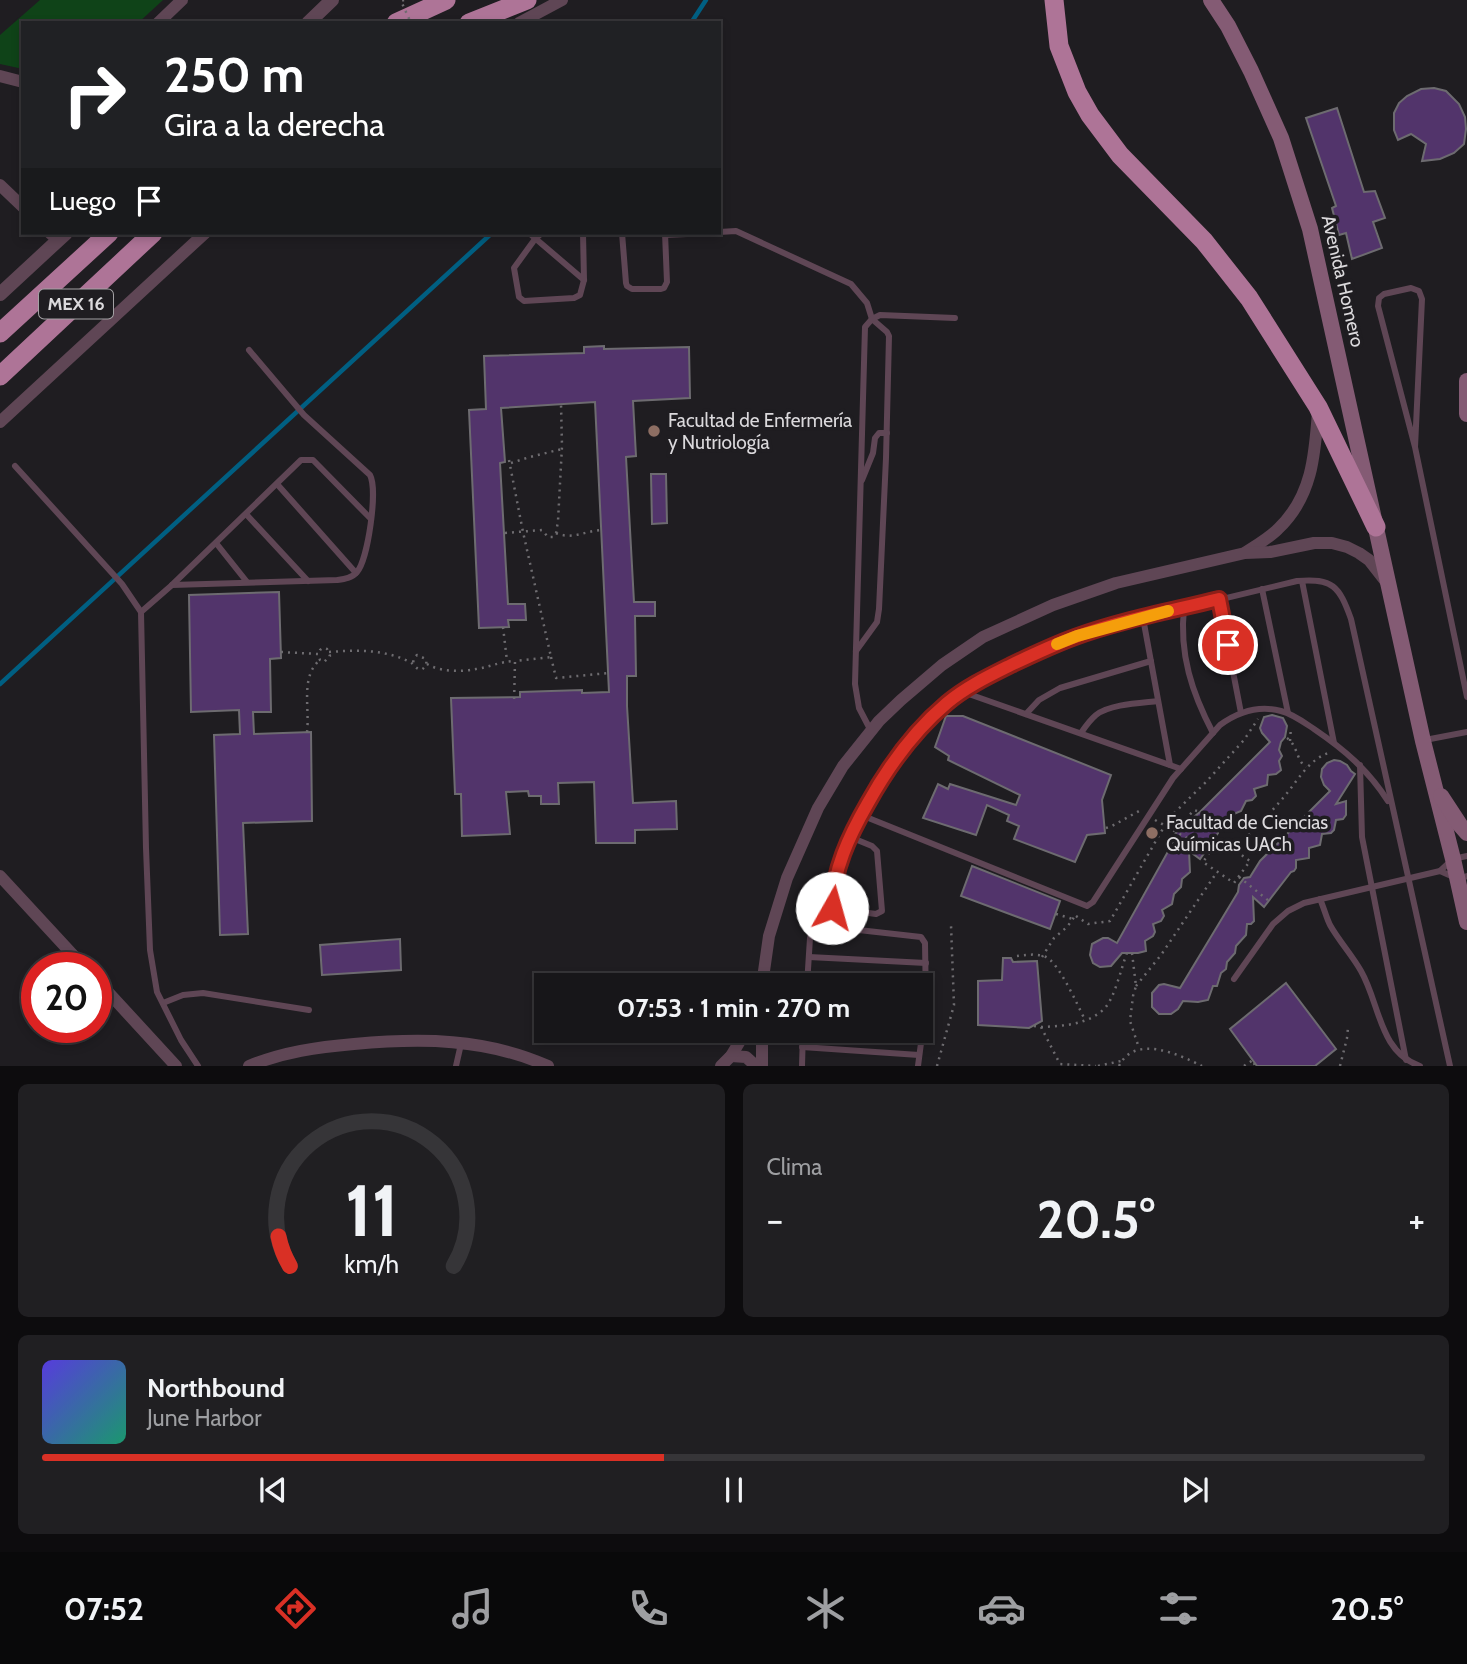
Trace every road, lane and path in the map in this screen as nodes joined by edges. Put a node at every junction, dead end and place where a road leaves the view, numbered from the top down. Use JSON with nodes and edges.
{"nodes":[{"id":1,"x":182,"y":0,"type":"edge"},
{"id":2,"x":332,"y":0,"type":"edge"},
{"id":3,"x":404,"y":0,"type":"edge"},
{"id":4,"x":446,"y":0,"type":"edge"},
{"id":5,"x":527,"y":0,"type":"edge"},
{"id":6,"x":562,"y":0,"type":"edge"},
{"id":7,"x":1054,"y":0,"type":"edge"},
{"id":8,"x":1211,"y":0,"type":"edge"},
{"id":9,"x":160,"y":21,"type":"edge"},
{"id":10,"x":309,"y":21,"type":"edge"},
{"id":11,"x":400,"y":21,"type":"edge"},
{"id":12,"x":410,"y":21,"type":"edge"},
{"id":13,"x":474,"y":21,"type":"edge"},
{"id":14,"x":523,"y":21,"type":"edge"},
{"id":15,"x":0,"y":76,"type":"edge"},
{"id":16,"x":21,"y":81,"type":"edge"},
{"id":17,"x":0,"y":185,"type":"edge"},
{"id":18,"x":21,"y":205,"type":"edge"},
{"id":19,"x":721,"y":232,"type":"edge"},
{"id":20,"x":58,"y":235,"type":"edge"},
{"id":21,"x":107,"y":235,"type":"edge"},
{"id":22,"x":151,"y":235,"type":"edge"},
{"id":23,"x":203,"y":235,"type":"edge"},
{"id":24,"x":531,"y":235,"type":"edge"},
{"id":25,"x":540,"y":235,"type":"edge"},
{"id":26,"x":583,"y":235,"type":"edge"},
{"id":27,"x":622,"y":235,"type":"edge"},
{"id":28,"x":665,"y":235,"type":"edge"},
{"id":29,"x":535,"y":239,"type":"junction"},
{"id":30,"x":584,"y":280,"type":"junction"},
{"id":31,"x":0,"y":293,"type":"edge"},
{"id":32,"x":955,"y":317,"type":"dead end"},
{"id":33,"x":872,"y":319,"type":"junction"},
{"id":34,"x":0,"y":333,"type":"edge"},
{"id":35,"x":249,"y":350,"type":"dead end"},
{"id":36,"x":0,"y":376,"type":"edge"},
{"id":37,"x":1467,"y":381,"type":"edge"},
{"id":38,"x":561,"y":404,"type":"dead end"},
{"id":39,"x":1318,"y":407,"type":"junction"},
{"id":40,"x":1467,"y":414,"type":"edge"},
{"id":41,"x":0,"y":422,"type":"edge"},
{"id":42,"x":887,"y":433,"type":"junction"},
{"id":43,"x":1415,"y":447,"type":"junction"},
{"id":44,"x":562,"y":449,"type":"junction"},
{"id":45,"x":15,"y":466,"type":"dead end"},
{"id":46,"x":277,"y":484,"type":"junction"},
{"id":47,"x":860,"y":485,"type":"junction"},
{"id":48,"x":246,"y":514,"type":"junction"},
{"id":49,"x":371,"y":519,"type":"junction"},
{"id":50,"x":1376,"y":527,"type":"junction"},
{"id":51,"x":601,"y":530,"type":"dead end"},
{"id":52,"x":523,"y":532,"type":"junction"},
{"id":53,"x":505,"y":533,"type":"dead end"},
{"id":54,"x":556,"y":533,"type":"junction"},
{"id":55,"x":216,"y":543,"type":"junction"},
{"id":56,"x":1245,"y":553,"type":"junction"},
{"id":57,"x":356,"y":573,"type":"junction"},
{"id":58,"x":1302,"y":580,"type":"junction"},
{"id":59,"x":308,"y":581,"type":"junction"},
{"id":60,"x":247,"y":582,"type":"junction"},
{"id":61,"x":172,"y":585,"type":"junction"},
{"id":62,"x":1389,"y":587,"type":"junction"},
{"id":63,"x":1262,"y":589,"type":"junction"},
{"id":64,"x":1219,"y":599,"type":"junction"},
{"id":65,"x":1184,"y":608,"type":"junction"},
{"id":66,"x":141,"y":612,"type":"junction"},
{"id":67,"x":1143,"y":618,"type":"junction"},
{"id":68,"x":503,"y":627,"type":"dead end"},
{"id":69,"x":856,"y":651,"type":"junction"},
{"id":70,"x":281,"y":652,"type":"dead end"},
{"id":71,"x":329,"y":652,"type":"junction"},
{"id":72,"x":318,"y":654,"type":"junction"},
{"id":73,"x":551,"y":657,"type":"junction"},
{"id":74,"x":320,"y":660,"type":"junction"},
{"id":75,"x":507,"y":661,"type":"junction"},
{"id":76,"x":514,"y":661,"type":"junction"},
{"id":77,"x":1151,"y":661,"type":"junction"},
{"id":78,"x":412,"y":663,"type":"junction"},
{"id":79,"x":427,"y":664,"type":"junction"},
{"id":80,"x":609,"y":673,"type":"dead end"},
{"id":81,"x":963,"y":692,"type":"junction"},
{"id":82,"x":1467,"y":697,"type":"edge"},
{"id":83,"x":1158,"y":701,"type":"junction"},
{"id":84,"x":514,"y":704,"type":"dead end"},
{"id":85,"x":1241,"y":713,"type":"junction"},
{"id":86,"x":1288,"y":713,"type":"junction"},
{"id":87,"x":1026,"y":714,"type":"junction"},
{"id":88,"x":871,"y":731,"type":"junction"},
{"id":89,"x":1251,"y":731,"type":"dead end"},
{"id":90,"x":307,"y":732,"type":"dead end"},
{"id":91,"x":1467,"y":732,"type":"edge"},
{"id":92,"x":1081,"y":733,"type":"junction"},
{"id":93,"x":1213,"y":733,"type":"junction"},
{"id":94,"x":1287,"y":738,"type":"dead end"},
{"id":95,"x":1423,"y":741,"type":"junction"},
{"id":96,"x":1334,"y":743,"type":"junction"},
{"id":97,"x":1349,"y":754,"type":"junction"},
{"id":98,"x":1170,"y":765,"type":"junction"},
{"id":99,"x":1360,"y":765,"type":"junction"},
{"id":100,"x":1307,"y":767,"type":"junction"},
{"id":101,"x":1181,"y":769,"type":"junction"},
{"id":102,"x":1436,"y":788,"type":"junction"},
{"id":103,"x":1391,"y":806,"type":"junction"},
{"id":104,"x":1200,"y":812,"type":"dead end"},
{"id":105,"x":861,"y":815,"type":"junction"},
{"id":106,"x":1169,"y":818,"type":"junction"},
{"id":107,"x":1165,"y":826,"type":"junction"},
{"id":108,"x":1467,"y":833,"type":"edge"},
{"id":109,"x":849,"y":837,"type":"junction"},
{"id":110,"x":1234,"y":850,"type":"junction"},
{"id":111,"x":1210,"y":851,"type":"junction"},
{"id":112,"x":1460,"y":857,"type":"edge"},
{"id":113,"x":1440,"y":871,"type":"junction"},
{"id":114,"x":1217,"y":872,"type":"junction"},
{"id":115,"x":0,"y":876,"type":"edge"},
{"id":116,"x":1239,"y":877,"type":"junction"},
{"id":117,"x":1409,"y":878,"type":"junction"},
{"id":118,"x":1462,"y":878,"type":"edge"},
{"id":119,"x":1372,"y":886,"type":"junction"},
{"id":120,"x":1320,"y":899,"type":"junction"},
{"id":121,"x":1269,"y":901,"type":"dead end"},
{"id":122,"x":832,"y":908,"type":"junction"},
{"id":123,"x":1056,"y":914,"type":"dead end"},
{"id":124,"x":1073,"y":919,"type":"junction"},
{"id":125,"x":1467,"y":922,"type":"edge"},
{"id":126,"x":951,"y":925,"type":"dead end"},
{"id":127,"x":833,"y":927,"type":"junction"},
{"id":128,"x":70,"y":952,"type":"edge"},
{"id":129,"x":1127,"y":953,"type":"dead end"},
{"id":130,"x":1132,"y":953,"type":"dead end"},
{"id":131,"x":1017,"y":956,"type":"dead end"},
{"id":132,"x":809,"y":957,"type":"junction"},
{"id":133,"x":1042,"y":957,"type":"junction"},
{"id":134,"x":926,"y":964,"type":"junction"},
{"id":135,"x":764,"y":973,"type":"edge"},
{"id":136,"x":808,"y":973,"type":"edge"},
{"id":137,"x":925,"y":973,"type":"edge"},
{"id":138,"x":1234,"y":979,"type":"dead end"},
{"id":139,"x":1136,"y":986,"type":"junction"},
{"id":140,"x":112,"y":997,"type":"edge"},
{"id":141,"x":163,"y":1003,"type":"junction"},
{"id":142,"x":309,"y":1010,"type":"dead end"},
{"id":143,"x":1085,"y":1020,"type":"junction"},
{"id":144,"x":1034,"y":1026,"type":"dead end"},
{"id":145,"x":1041,"y":1027,"type":"junction"},
{"id":146,"x":1348,"y":1028,"type":"dead end"},
{"id":147,"x":461,"y":1043,"type":"junction"},
{"id":148,"x":739,"y":1043,"type":"edge"},
{"id":149,"x":762,"y":1043,"type":"edge"},
{"id":150,"x":802,"y":1043,"type":"edge"},
{"id":151,"x":920,"y":1043,"type":"edge"},
{"id":152,"x":802,"y":1047,"type":"junction"},
{"id":153,"x":1139,"y":1048,"type":"junction"},
{"id":154,"x":919,"y":1055,"type":"junction"},
{"id":155,"x":731,"y":1056,"type":"junction"},
{"id":156,"x":1406,"y":1060,"type":"junction"},
{"id":157,"x":1121,"y":1061,"type":"junction"},
{"id":158,"x":173,"y":1064,"type":"edge"},
{"id":159,"x":198,"y":1066,"type":"edge"},
{"id":160,"x":249,"y":1066,"type":"edge"},
{"id":161,"x":456,"y":1066,"type":"edge"},
{"id":162,"x":548,"y":1066,"type":"edge"},
{"id":163,"x":721,"y":1066,"type":"edge"},
{"id":164,"x":756,"y":1066,"type":"edge"},
{"id":165,"x":762,"y":1066,"type":"edge"},
{"id":166,"x":802,"y":1066,"type":"edge"},
{"id":167,"x":918,"y":1066,"type":"edge"},
{"id":168,"x":937,"y":1066,"type":"edge"},
{"id":169,"x":1097,"y":1066,"type":"edge"},
{"id":170,"x":1119,"y":1066,"type":"edge"},
{"id":171,"x":1202,"y":1066,"type":"edge"},
{"id":172,"x":1244,"y":1066,"type":"edge"},
{"id":173,"x":1255,"y":1066,"type":"edge"},
{"id":174,"x":1340,"y":1066,"type":"edge"},
{"id":175,"x":1420,"y":1066,"type":"edge"},
{"id":176,"x":1450,"y":1066,"type":"edge"}],
"edges":[{"from":1,"to":9,"type":"street"},
{"from":2,"to":10,"type":"street"},
{"from":3,"to":12,"type":"path","bridge":true},
{"from":4,"to":11,"type":"highway"},
{"from":5,"to":13,"type":"highway"},
{"from":6,"to":14,"type":"street"},
{"from":7,"to":39,"type":"highway"},
{"from":8,"to":50,"type":"main road","name":"Avenida Homero"},
{"from":15,"to":16,"type":"street"},
{"from":17,"to":18,"type":"street"},
{"from":19,"to":33,"type":"lane"},
{"from":20,"to":31,"type":"street"},
{"from":21,"to":34,"type":"highway","number":"MEX 16"},
{"from":22,"to":36,"type":"highway","number":"MEX 16"},
{"from":23,"to":41,"type":"street"},
{"from":24,"to":29,"type":"lane"},
{"from":25,"to":29,"type":"lane"},
{"from":26,"to":30,"type":"lane"},
{"from":27,"to":28,"type":"lane"},
{"from":29,"to":30,"type":"lane"},
{"from":29,"to":30,"type":"lane"},
{"from":32,"to":33,"type":"lane"},
{"from":33,"to":42,"type":"lane"},
{"from":33,"to":47,"type":"lane"},
{"from":35,"to":49,"type":"lane"},
{"from":37,"to":40,"type":"main road"},
{"from":38,"to":44,"type":"path"},
{"from":39,"to":50,"type":"highway"},
{"from":39,"to":56,"type":"street"},
{"from":42,"to":47,"type":"lane"},
{"from":42,"to":69,"type":"lane"},
{"from":43,"to":43,"type":"lane"},
{"from":43,"to":82,"type":"lane"},
{"from":44,"to":52,"type":"path"},
{"from":44,"to":54,"type":"path"},
{"from":45,"to":66,"type":"lane"},
{"from":46,"to":48,"type":"lane"},
{"from":46,"to":49,"type":"lane"},
{"from":46,"to":57,"type":"lane"},
{"from":47,"to":69,"type":"lane"},
{"from":48,"to":55,"type":"lane"},
{"from":48,"to":59,"type":"lane"},
{"from":49,"to":57,"type":"lane"},
{"from":50,"to":62,"type":"main road","name":"Avenida Homero"},
{"from":51,"to":54,"type":"path"},
{"from":52,"to":53,"type":"path"},
{"from":52,"to":54,"type":"path"},
{"from":52,"to":73,"type":"path"},
{"from":55,"to":60,"type":"lane"},
{"from":55,"to":61,"type":"lane"},
{"from":56,"to":62,"type":"street"},
{"from":56,"to":88,"type":"street"},
{"from":57,"to":59,"type":"lane"},
{"from":58,"to":63,"type":"lane"},
{"from":58,"to":96,"type":"lane"},
{"from":58,"to":103,"type":"lane"},
{"from":59,"to":60,"type":"lane"},
{"from":60,"to":61,"type":"lane"},
{"from":61,"to":66,"type":"lane"},
{"from":62,"to":95,"type":"main road","name":"Avenida Homero"},
{"from":63,"to":64,"type":"lane"},
{"from":63,"to":86,"type":"lane"},
{"from":64,"to":65,"type":"lane"},
{"from":64,"to":85,"type":"lane"},
{"from":65,"to":67,"type":"lane"},
{"from":65,"to":93,"type":"lane"},
{"from":66,"to":141,"type":"lane"},
{"from":67,"to":77,"type":"lane"},
{"from":67,"to":81,"type":"lane"},
{"from":68,"to":75,"type":"path"},
{"from":69,"to":88,"type":"lane"},
{"from":70,"to":72,"type":"path"},
{"from":71,"to":72,"type":"path"},
{"from":71,"to":74,"type":"path"},
{"from":71,"to":78,"type":"path"},
{"from":72,"to":74,"type":"path"},
{"from":73,"to":76,"type":"path"},
{"from":73,"to":80,"type":"path"},
{"from":74,"to":90,"type":"path"},
{"from":75,"to":76,"type":"path"},
{"from":75,"to":79,"type":"path"},
{"from":76,"to":84,"type":"path"},
{"from":77,"to":83,"type":"lane"},
{"from":77,"to":87,"type":"lane"},
{"from":78,"to":79,"type":"path"},
{"from":78,"to":79,"type":"path"},
{"from":81,"to":87,"type":"lane"},
{"from":81,"to":105,"type":"lane"},
{"from":83,"to":92,"type":"lane"},
{"from":83,"to":98,"type":"lane"},
{"from":85,"to":86,"type":"lane"},
{"from":85,"to":93,"type":"lane"},
{"from":86,"to":96,"type":"lane"},
{"from":87,"to":92,"type":"lane"},
{"from":88,"to":135,"type":"street"},
{"from":89,"to":106,"type":"path"},
{"from":91,"to":95,"type":"lane"},
{"from":92,"to":98,"type":"lane"},
{"from":93,"to":101,"type":"lane"},
{"from":94,"to":100,"type":"path"},
{"from":95,"to":102,"type":"main road","name":"Avenida Homero"},
{"from":96,"to":97,"type":"lane"},
{"from":97,"to":99,"type":"lane"},
{"from":97,"to":100,"type":"path"},
{"from":98,"to":101,"type":"lane"},
{"from":99,"to":103,"type":"lane"},
{"from":99,"to":119,"type":"lane"},
{"from":100,"to":110,"type":"path"},
{"from":101,"to":105,"type":"lane"},
{"from":102,"to":108,"type":"main road"},
{"from":102,"to":112,"type":"main road","name":"Avenida Homero"},
{"from":103,"to":117,"type":"lane"},
{"from":104,"to":106,"type":"path"},
{"from":105,"to":109,"type":"lane"},
{"from":106,"to":107,"type":"path"},
{"from":107,"to":111,"type":"path"},
{"from":107,"to":124,"type":"path"},
{"from":109,"to":122,"type":"lane"},
{"from":109,"to":122,"type":"lane"},
{"from":110,"to":111,"type":"path"},
{"from":110,"to":116,"type":"path"},
{"from":111,"to":114,"type":"path"},
{"from":112,"to":113,"type":"lane"},
{"from":112,"to":118,"type":"main road","name":"Avenida Homero"},
{"from":113,"to":117,"type":"lane"},
{"from":113,"to":118,"type":"lane"},
{"from":114,"to":116,"type":"path"},
{"from":114,"to":139,"type":"path"},
{"from":115,"to":128,"type":"street"},
{"from":116,"to":121,"type":"path"},
{"from":117,"to":119,"type":"lane"},
{"from":117,"to":176,"type":"lane"},
{"from":118,"to":125,"type":"main road","name":"Avenida Homero"},
{"from":119,"to":120,"type":"lane"},
{"from":119,"to":156,"type":"lane"},
{"from":120,"to":138,"type":"lane"},
{"from":120,"to":156,"type":"lane"},
{"from":122,"to":127,"type":"lane"},
{"from":123,"to":124,"type":"path"},
{"from":124,"to":133,"type":"path"},
{"from":126,"to":168,"type":"path"},
{"from":127,"to":132,"type":"lane"},
{"from":127,"to":134,"type":"lane"},
{"from":129,"to":143,"type":"path"},
{"from":130,"to":139,"type":"path"},
{"from":131,"to":133,"type":"path"},
{"from":132,"to":134,"type":"lane"},
{"from":132,"to":136,"type":"lane"},
{"from":133,"to":143,"type":"path"},
{"from":134,"to":137,"type":"lane"},
{"from":139,"to":153,"type":"path"},
{"from":140,"to":158,"type":"street"},
{"from":141,"to":142,"type":"lane"},
{"from":141,"to":159,"type":"lane"},
{"from":143,"to":145,"type":"path"},
{"from":144,"to":145,"type":"path"},
{"from":145,"to":169,"type":"path"},
{"from":146,"to":174,"type":"path"},
{"from":147,"to":160,"type":"street"},
{"from":147,"to":161,"type":"lane"},
{"from":147,"to":162,"type":"street"},
{"from":148,"to":155,"type":"street"},
{"from":149,"to":165,"type":"street"},
{"from":150,"to":152,"type":"lane"},
{"from":151,"to":154,"type":"lane"},
{"from":152,"to":154,"type":"lane"},
{"from":152,"to":166,"type":"lane"},
{"from":153,"to":157,"type":"path"},
{"from":153,"to":171,"type":"path"},
{"from":154,"to":167,"type":"lane"},
{"from":155,"to":163,"type":"street"},
{"from":155,"to":164,"type":"street"},
{"from":156,"to":175,"type":"lane"},
{"from":157,"to":169,"type":"path"},
{"from":157,"to":170,"type":"path"},
{"from":172,"to":173,"type":"path"}]}
